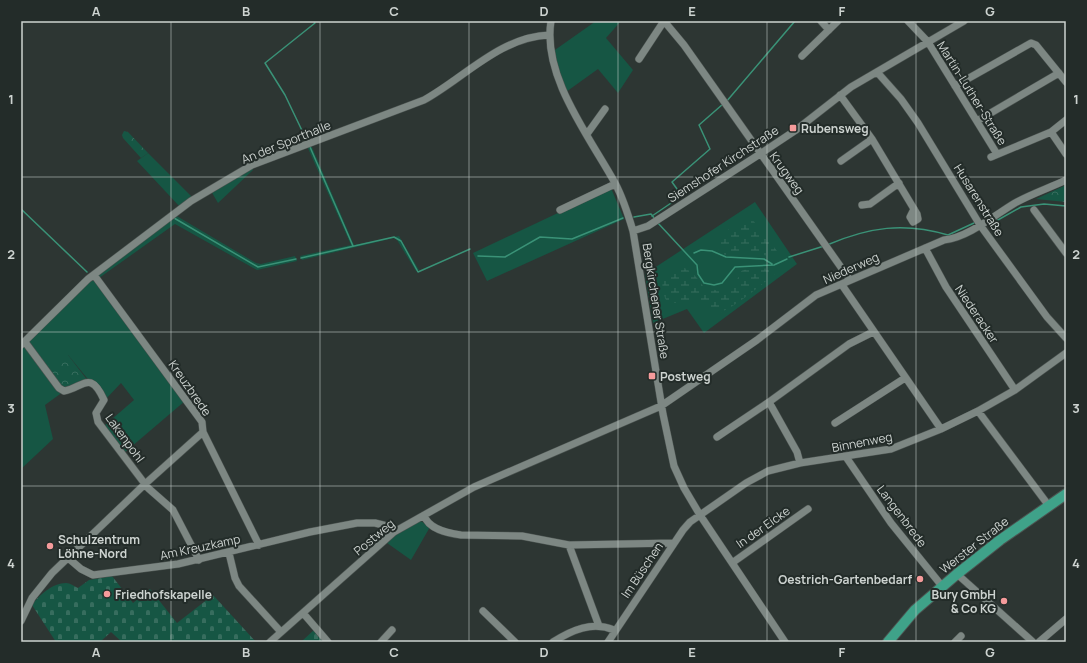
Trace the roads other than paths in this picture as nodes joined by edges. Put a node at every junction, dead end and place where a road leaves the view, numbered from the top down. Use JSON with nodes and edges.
{"nodes":[{"id":1,"x":551,"y":21,"type":"edge"},
{"id":2,"x":664,"y":21,"type":"edge"},
{"id":3,"x":821,"y":21,"type":"edge"},
{"id":4,"x":838,"y":21,"type":"edge"},
{"id":5,"x":908,"y":21,"type":"edge"},
{"id":6,"x":964,"y":21,"type":"edge"},
{"id":7,"x":829,"y":30,"type":"junction"},
{"id":8,"x":549,"y":35,"type":"junction"},
{"id":9,"x":928,"y":42,"type":"junction"},
{"id":10,"x":802,"y":56,"type":"dead end"},
{"id":11,"x":639,"y":59,"type":"dead end"},
{"id":12,"x":877,"y":72,"type":"junction"},
{"id":13,"x":1059,"y":73,"type":"junction"},
{"id":14,"x":1066,"y":82,"type":"edge"},
{"id":15,"x":955,"y":86,"type":"junction"},
{"id":16,"x":840,"y":95,"type":"junction"},
{"id":17,"x":605,"y":109,"type":"dead end"},
{"id":18,"x":1066,"y":120,"type":"edge"},
{"id":19,"x":977,"y":122,"type":"junction"},
{"id":20,"x":1051,"y":132,"type":"junction"},
{"id":21,"x":587,"y":134,"type":"junction"},
{"id":22,"x":872,"y":139,"type":"junction"},
{"id":23,"x":760,"y":154,"type":"junction"},
{"id":24,"x":1066,"y":154,"type":"edge"},
{"id":25,"x":841,"y":161,"type":"dead end"},
{"id":26,"x":1066,"y":180,"type":"edge"},
{"id":27,"x":899,"y":183,"type":"junction"},
{"id":28,"x":615,"y":184,"type":"junction"},
{"id":29,"x":862,"y":205,"type":"dead end"},
{"id":30,"x":914,"y":209,"type":"dead end"},
{"id":31,"x":560,"y":210,"type":"dead end"},
{"id":32,"x":1034,"y":210,"type":"dead end"},
{"id":33,"x":980,"y":225,"type":"junction"},
{"id":34,"x":633,"y":231,"type":"junction"},
{"id":35,"x":925,"y":248,"type":"junction"},
{"id":36,"x":1066,"y":253,"type":"edge"},
{"id":37,"x":94,"y":275,"type":"junction"},
{"id":38,"x":850,"y":280,"type":"junction"},
{"id":39,"x":842,"y":285,"type":"junction"},
{"id":40,"x":873,"y":332,"type":"junction"},
{"id":41,"x":1066,"y":338,"type":"edge"},
{"id":42,"x":23,"y":344,"type":"edge"},
{"id":43,"x":1066,"y":353,"type":"edge"},
{"id":44,"x":905,"y":378,"type":"junction"},
{"id":45,"x":1015,"y":390,"type":"junction"},
{"id":46,"x":769,"y":402,"type":"junction"},
{"id":47,"x":661,"y":406,"type":"junction"},
{"id":48,"x":978,"y":411,"type":"junction"},
{"id":49,"x":835,"y":423,"type":"dead end"},
{"id":50,"x":941,"y":429,"type":"junction"},
{"id":51,"x":203,"y":432,"type":"junction"},
{"id":52,"x":717,"y":437,"type":"dead end"},
{"id":53,"x":846,"y":457,"type":"junction"},
{"id":54,"x":800,"y":463,"type":"junction"},
{"id":55,"x":145,"y":484,"type":"junction"},
{"id":56,"x":1066,"y":494,"type":"edge"},
{"id":57,"x":1049,"y":506,"type":"junction"},
{"id":58,"x":808,"y":509,"type":"dead end"},
{"id":59,"x":424,"y":515,"type":"junction"},
{"id":60,"x":700,"y":516,"type":"junction"},
{"id":61,"x":394,"y":532,"type":"junction"},
{"id":62,"x":674,"y":543,"type":"junction"},
{"id":63,"x":260,"y":545,"type":"junction"},
{"id":64,"x":569,"y":545,"type":"junction"},
{"id":65,"x":229,"y":553,"type":"junction"},
{"id":66,"x":68,"y":557,"type":"junction"},
{"id":67,"x":200,"y":560,"type":"junction"},
{"id":68,"x":732,"y":563,"type":"junction"},
{"id":69,"x":957,"y":574,"type":"junction"},
{"id":70,"x":942,"y":586,"type":"junction"},
{"id":71,"x":483,"y":611,"type":"dead end"},
{"id":72,"x":303,"y":613,"type":"junction"},
{"id":73,"x":1066,"y":619,"type":"edge"},
{"id":74,"x":21,"y":621,"type":"edge"},
{"id":75,"x":599,"y":626,"type":"junction"},
{"id":76,"x":392,"y":630,"type":"dead end"},
{"id":77,"x":614,"y":630,"type":"junction"},
{"id":78,"x":281,"y":632,"type":"junction"},
{"id":79,"x":961,"y":636,"type":"dead end"},
{"id":80,"x":270,"y":642,"type":"edge"},
{"id":81,"x":328,"y":642,"type":"edge"},
{"id":82,"x":381,"y":642,"type":"edge"},
{"id":83,"x":515,"y":642,"type":"edge"},
{"id":84,"x":553,"y":642,"type":"edge"},
{"id":85,"x":608,"y":642,"type":"edge"},
{"id":86,"x":785,"y":642,"type":"edge"},
{"id":87,"x":888,"y":642,"type":"edge"},
{"id":88,"x":955,"y":642,"type":"edge"},
{"id":89,"x":1033,"y":642,"type":"edge"},
{"id":90,"x":1039,"y":642,"type":"edge"}],
"edges":[{"from":1,"to":8,"type":"street","name":"Bergkirchener Straße"},
{"from":2,"to":11,"type":"street"},
{"from":2,"to":23,"type":"street","name":"Krugweg"},
{"from":3,"to":7,"type":"street"},
{"from":4,"to":7,"type":"street"},
{"from":5,"to":9,"type":"street","name":"Martin-Luther-Straße"},
{"from":6,"to":9,"type":"street","name":"Siemshofer Kirchstraße"},
{"from":7,"to":10,"type":"street"},
{"from":8,"to":21,"type":"street","name":"Bergkirchener Straße"},
{"from":8,"to":37,"type":"street","name":"An der Sporthalle"},
{"from":9,"to":12,"type":"street","name":"Siemshofer Kirchstraße"},
{"from":9,"to":15,"type":"street","name":"Martin-Luther-Straße"},
{"from":12,"to":16,"type":"street","name":"Siemshofer Kirchstraße"},
{"from":12,"to":33,"type":"street","name":"Husarenstraße"},
{"from":13,"to":14,"type":"street"},
{"from":13,"to":15,"type":"street"},
{"from":13,"to":19,"type":"street"},
{"from":15,"to":19,"type":"street","name":"Martin-Luther-Straße"},
{"from":16,"to":22,"type":"street"},
{"from":16,"to":23,"type":"street","name":"Siemshofer Kirchstraße"},
{"from":17,"to":21,"type":"street"},
{"from":18,"to":20,"type":"street","name":"Martin-Luther-Straße"},
{"from":19,"to":20,"type":"street","name":"Martin-Luther-Straße"},
{"from":20,"to":24,"type":"street"},
{"from":21,"to":28,"type":"street","name":"Bergkirchener Straße"},
{"from":22,"to":25,"type":"street"},
{"from":22,"to":27,"type":"street"},
{"from":23,"to":34,"type":"street","name":"Siemshofer Kirchstraße"},
{"from":23,"to":38,"type":"street","name":"Krugweg"},
{"from":26,"to":33,"type":"street","name":"Niederweg"},
{"from":27,"to":29,"type":"street"},
{"from":27,"to":30,"type":"street"},
{"from":28,"to":31,"type":"street"},
{"from":28,"to":34,"type":"street","name":"Bergkirchener Straße"},
{"from":32,"to":36,"type":"street"},
{"from":33,"to":35,"type":"street","name":"Niederweg"},
{"from":33,"to":41,"type":"street","name":"Husarenstraße"},
{"from":34,"to":47,"type":"street","name":"Bergkirchener Straße"},
{"from":35,"to":38,"type":"street","name":"Niederweg"},
{"from":35,"to":45,"type":"street","name":"Niederacker"},
{"from":37,"to":42,"type":"street","name":"An der Sporthalle"},
{"from":37,"to":51,"type":"street","name":"Kreuzbrede"},
{"from":38,"to":39,"type":"street","name":"Niederweg"},
{"from":39,"to":40,"type":"street"},
{"from":39,"to":47,"type":"street","name":"Niederweg"},
{"from":40,"to":44,"type":"street"},
{"from":40,"to":46,"type":"street"},
{"from":42,"to":55,"type":"street","name":"Lakenpohl"},
{"from":43,"to":45,"type":"street","name":"Binnenweg"},
{"from":44,"to":49,"type":"street"},
{"from":44,"to":50,"type":"street"},
{"from":45,"to":48,"type":"street","name":"Binnenweg"},
{"from":46,"to":52,"type":"street"},
{"from":46,"to":54,"type":"street"},
{"from":47,"to":59,"type":"street","name":"Postweg"},
{"from":47,"to":60,"type":"street","name":"Bergkirchener Straße"},
{"from":48,"to":50,"type":"street","name":"Binnenweg"},
{"from":48,"to":57,"type":"street"},
{"from":50,"to":53,"type":"street","name":"Binnenweg"},
{"from":51,"to":55,"type":"street"},
{"from":51,"to":63,"type":"street","name":"Kreuzbrede"},
{"from":53,"to":54,"type":"street","name":"Binnenweg"},
{"from":53,"to":70,"type":"street","name":"Langenbrede"},
{"from":54,"to":60,"type":"street","name":"Binnenweg"},
{"from":55,"to":66,"type":"street"},
{"from":55,"to":67,"type":"street","name":"Lakenpohl"},
{"from":56,"to":57,"type":"main road","name":"Werster Straße"},
{"from":57,"to":69,"type":"main road","name":"Werster Straße"},
{"from":58,"to":68,"type":"street","name":"In der Eicke"},
{"from":59,"to":61,"type":"street","name":"Postweg"},
{"from":59,"to":64,"type":"street"},
{"from":60,"to":62,"type":"street","name":"Im Büschen"},
{"from":60,"to":68,"type":"street","name":"Bergkirchener Straße"},
{"from":61,"to":63,"type":"street","name":"Am Kreuzkamp"},
{"from":61,"to":72,"type":"street","name":"Postweg"},
{"from":62,"to":64,"type":"street"},
{"from":62,"to":77,"type":"street","name":"Im Büschen"},
{"from":63,"to":65,"type":"street","name":"Am Kreuzkamp"},
{"from":64,"to":75,"type":"street"},
{"from":65,"to":67,"type":"street","name":"Am Kreuzkamp"},
{"from":65,"to":78,"type":"street"},
{"from":66,"to":67,"type":"street","name":"Am Kreuzkamp"},
{"from":66,"to":74,"type":"street"},
{"from":68,"to":86,"type":"street","name":"Bergkirchener Straße"},
{"from":69,"to":70,"type":"main road","name":"Werster Straße"},
{"from":69,"to":89,"type":"street"},
{"from":70,"to":87,"type":"main road","name":"Werster Straße"},
{"from":71,"to":83,"type":"street"},
{"from":72,"to":78,"type":"street","name":"Postweg"},
{"from":72,"to":81,"type":"street"},
{"from":73,"to":90,"type":"street"},
{"from":75,"to":77,"type":"street"},
{"from":75,"to":84,"type":"street"},
{"from":76,"to":82,"type":"street"},
{"from":77,"to":85,"type":"street","name":"Im Büschen"},
{"from":78,"to":80,"type":"street","name":"Postweg"},
{"from":79,"to":88,"type":"street"}]}
